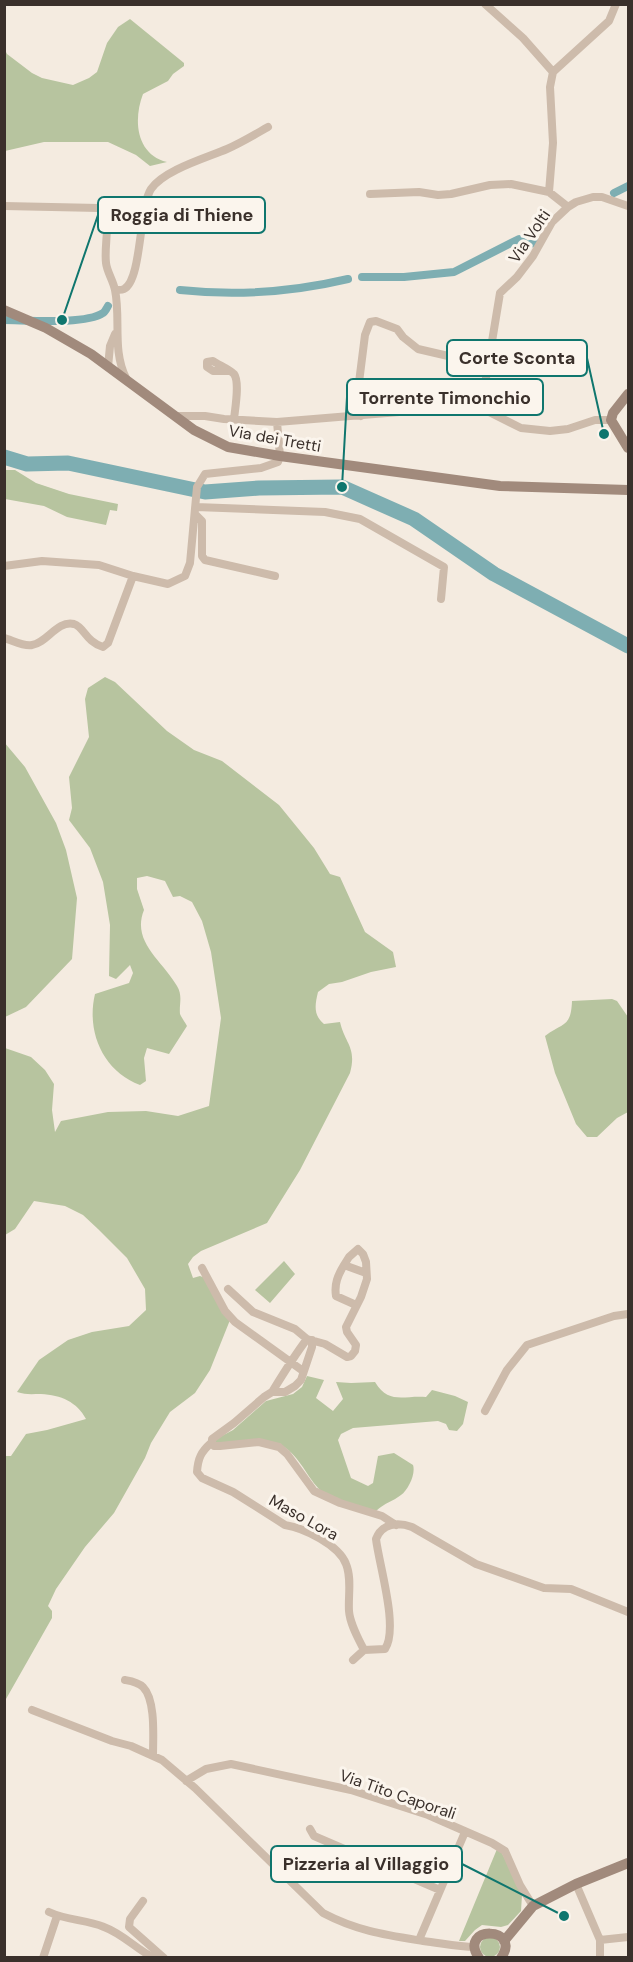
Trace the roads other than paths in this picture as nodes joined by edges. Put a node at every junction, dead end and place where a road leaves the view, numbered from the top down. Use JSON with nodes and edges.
{"nodes":[{"id":1,"x":485,"y":4,"type":"edge"},
{"id":2,"x":616,"y":4,"type":"edge"},
{"id":3,"x":553,"y":72,"type":"junction"},
{"id":4,"x":268,"y":127,"type":"dead end"},
{"id":5,"x":549,"y":192,"type":"junction"},
{"id":6,"x":370,"y":194,"type":"dead end"},
{"id":7,"x":4,"y":206,"type":"edge"},
{"id":8,"x":628,"y":206,"type":"edge"},
{"id":9,"x":568,"y":207,"type":"junction"},
{"id":10,"x":115,"y":290,"type":"junction"},
{"id":11,"x":4,"y":310,"type":"edge"},
{"id":12,"x":114,"y":344,"type":"junction"},
{"id":13,"x":91,"y":354,"type":"junction"},
{"id":14,"x":488,"y":365,"type":"junction"},
{"id":15,"x":108,"y":367,"type":"junction"},
{"id":16,"x":230,"y":371,"type":"dead end"},
{"id":17,"x":128,"y":381,"type":"junction"},
{"id":18,"x":628,"y":394,"type":"edge"},
{"id":19,"x":481,"y":408,"type":"junction"},
{"id":20,"x":174,"y":416,"type":"junction"},
{"id":21,"x":362,"y":416,"type":"junction"},
{"id":22,"x":234,"y":419,"type":"junction"},
{"id":23,"x":611,"y":420,"type":"junction"},
{"id":24,"x":277,"y":422,"type":"junction"},
{"id":25,"x":628,"y":448,"type":"edge"},
{"id":26,"x":280,"y":456,"type":"junction"},
{"id":27,"x":614,"y":490,"type":"junction"},
{"id":28,"x":628,"y":490,"type":"edge"},
{"id":29,"x":628,"y":495,"type":"edge"},
{"id":30,"x":196,"y":507,"type":"junction"},
{"id":31,"x":4,"y":566,"type":"edge"},
{"id":32,"x":133,"y":576,"type":"junction"},
{"id":33,"x":275,"y":576,"type":"dead end"},
{"id":34,"x":441,"y":599,"type":"dead end"},
{"id":35,"x":4,"y":638,"type":"edge"},
{"id":36,"x":344,"y":1265,"type":"junction"},
{"id":37,"x":202,"y":1268,"type":"dead end"},
{"id":38,"x":366,"y":1273,"type":"junction"},
{"id":39,"x":228,"y":1289,"type":"dead end"},
{"id":40,"x":356,"y":1305,"type":"junction"},
{"id":41,"x":628,"y":1314,"type":"edge"},
{"id":42,"x":310,"y":1340,"type":"junction"},
{"id":43,"x":290,"y":1361,"type":"junction"},
{"id":44,"x":303,"y":1371,"type":"junction"},
{"id":45,"x":272,"y":1392,"type":"junction"},
{"id":46,"x":485,"y":1411,"type":"dead end"},
{"id":47,"x":212,"y":1443,"type":"junction"},
{"id":48,"x":396,"y":1525,"type":"junction"},
{"id":49,"x":628,"y":1612,"type":"edge"},
{"id":50,"x":364,"y":1650,"type":"junction"},
{"id":51,"x":353,"y":1660,"type":"dead end"},
{"id":52,"x":125,"y":1680,"type":"dead end"},
{"id":53,"x":33,"y":1710,"type":"dead end"},
{"id":54,"x":153,"y":1755,"type":"junction"},
{"id":55,"x":186,"y":1780,"type":"junction"},
{"id":56,"x":310,"y":1829,"type":"dead end"},
{"id":57,"x":465,"y":1832,"type":"junction"},
{"id":58,"x":628,"y":1863,"type":"edge"},
{"id":59,"x":576,"y":1884,"type":"junction"},
{"id":60,"x":440,"y":1890,"type":"junction"},
{"id":61,"x":143,"y":1901,"type":"dead end"},
{"id":62,"x":533,"y":1906,"type":"junction"},
{"id":63,"x":48,"y":1912,"type":"dead end"},
{"id":64,"x":56,"y":1919,"type":"dead end"},
{"id":65,"x":628,"y":1937,"type":"edge"},
{"id":66,"x":419,"y":1940,"type":"junction"},
{"id":67,"x":600,"y":1940,"type":"junction"},
{"id":68,"x":504,"y":1941,"type":"junction"},
{"id":69,"x":477,"y":1952,"type":"edge"},
{"id":70,"x":43,"y":1958,"type":"edge"},
{"id":71,"x":154,"y":1958,"type":"edge"},
{"id":72,"x":164,"y":1958,"type":"edge"},
{"id":73,"x":501,"y":1958,"type":"edge"},
{"id":74,"x":600,"y":1958,"type":"edge"}],
"edges":[{"from":1,"to":3,"type":"street"},
{"from":2,"to":3,"type":"street"},
{"from":3,"to":5,"type":"street"},
{"from":4,"to":10,"type":"street"},
{"from":5,"to":6,"type":"street"},
{"from":5,"to":9,"type":"street"},
{"from":7,"to":10,"type":"street"},
{"from":8,"to":9,"type":"street","name":"Via Volti"},
{"from":9,"to":14,"type":"street","name":"Via Volti"},
{"from":10,"to":12,"type":"street"},
{"from":11,"to":13,"type":"street","name":"Via dei Tretti"},
{"from":12,"to":13,"type":"street"},
{"from":12,"to":15,"type":"street"},
{"from":12,"to":17,"type":"street"},
{"from":13,"to":15,"type":"street","name":"Via dei Tretti"},
{"from":14,"to":19,"type":"street","name":"Via Volti"},
{"from":14,"to":21,"type":"street"},
{"from":15,"to":17,"type":"street","name":"Via dei Tretti"},
{"from":16,"to":22,"type":"street"},
{"from":17,"to":20,"type":"street","name":"Via dei Tretti"},
{"from":18,"to":23,"type":"street"},
{"from":19,"to":21,"type":"street"},
{"from":19,"to":23,"type":"street"},
{"from":20,"to":22,"type":"street"},
{"from":20,"to":26,"type":"street","name":"Via dei Tretti"},
{"from":21,"to":24,"type":"street"},
{"from":22,"to":24,"type":"street"},
{"from":23,"to":25,"type":"street"},
{"from":24,"to":26,"type":"street"},
{"from":26,"to":27,"type":"street","name":"Via dei Tretti"},
{"from":26,"to":30,"type":"street"},
{"from":27,"to":28,"type":"street","name":"Via dei Tretti"},
{"from":27,"to":29,"type":"street","name":"Via dei Tretti"},
{"from":30,"to":32,"type":"street"},
{"from":30,"to":33,"type":"street"},
{"from":30,"to":34,"type":"street"},
{"from":31,"to":32,"type":"street"},
{"from":32,"to":35,"type":"street"},
{"from":36,"to":38,"type":"street"},
{"from":36,"to":38,"type":"street"},
{"from":36,"to":40,"type":"street"},
{"from":37,"to":43,"type":"street"},
{"from":38,"to":40,"type":"street"},
{"from":39,"to":42,"type":"street"},
{"from":40,"to":42,"type":"street"},
{"from":41,"to":46,"type":"street"},
{"from":42,"to":43,"type":"street"},
{"from":42,"to":44,"type":"street"},
{"from":43,"to":44,"type":"street"},
{"from":43,"to":45,"type":"street"},
{"from":44,"to":45,"type":"street"},
{"from":45,"to":47,"type":"street"},
{"from":47,"to":48,"type":"street"},
{"from":47,"to":50,"type":"street","name":"Maso Lora"},
{"from":48,"to":49,"type":"street"},
{"from":48,"to":50,"type":"street"},
{"from":50,"to":51,"type":"street"},
{"from":52,"to":54,"type":"street"},
{"from":53,"to":54,"type":"street"},
{"from":54,"to":55,"type":"street"},
{"from":55,"to":57,"type":"street","name":"Via Tito Caporali"},
{"from":55,"to":66,"type":"street"},
{"from":56,"to":60,"type":"street"},
{"from":57,"to":60,"type":"street"},
{"from":57,"to":62,"type":"street","name":"Via Tito Caporali"},
{"from":58,"to":59,"type":"street"},
{"from":59,"to":62,"type":"street"},
{"from":59,"to":67,"type":"street"},
{"from":60,"to":66,"type":"street"},
{"from":61,"to":72,"type":"street"},
{"from":62,"to":68,"type":"street"},
{"from":63,"to":71,"type":"street"},
{"from":64,"to":70,"type":"street"},
{"from":65,"to":67,"type":"street"},
{"from":66,"to":69,"type":"street"},
{"from":67,"to":74,"type":"street"},
{"from":68,"to":69,"type":"street"},
{"from":68,"to":73,"type":"street"}]}
